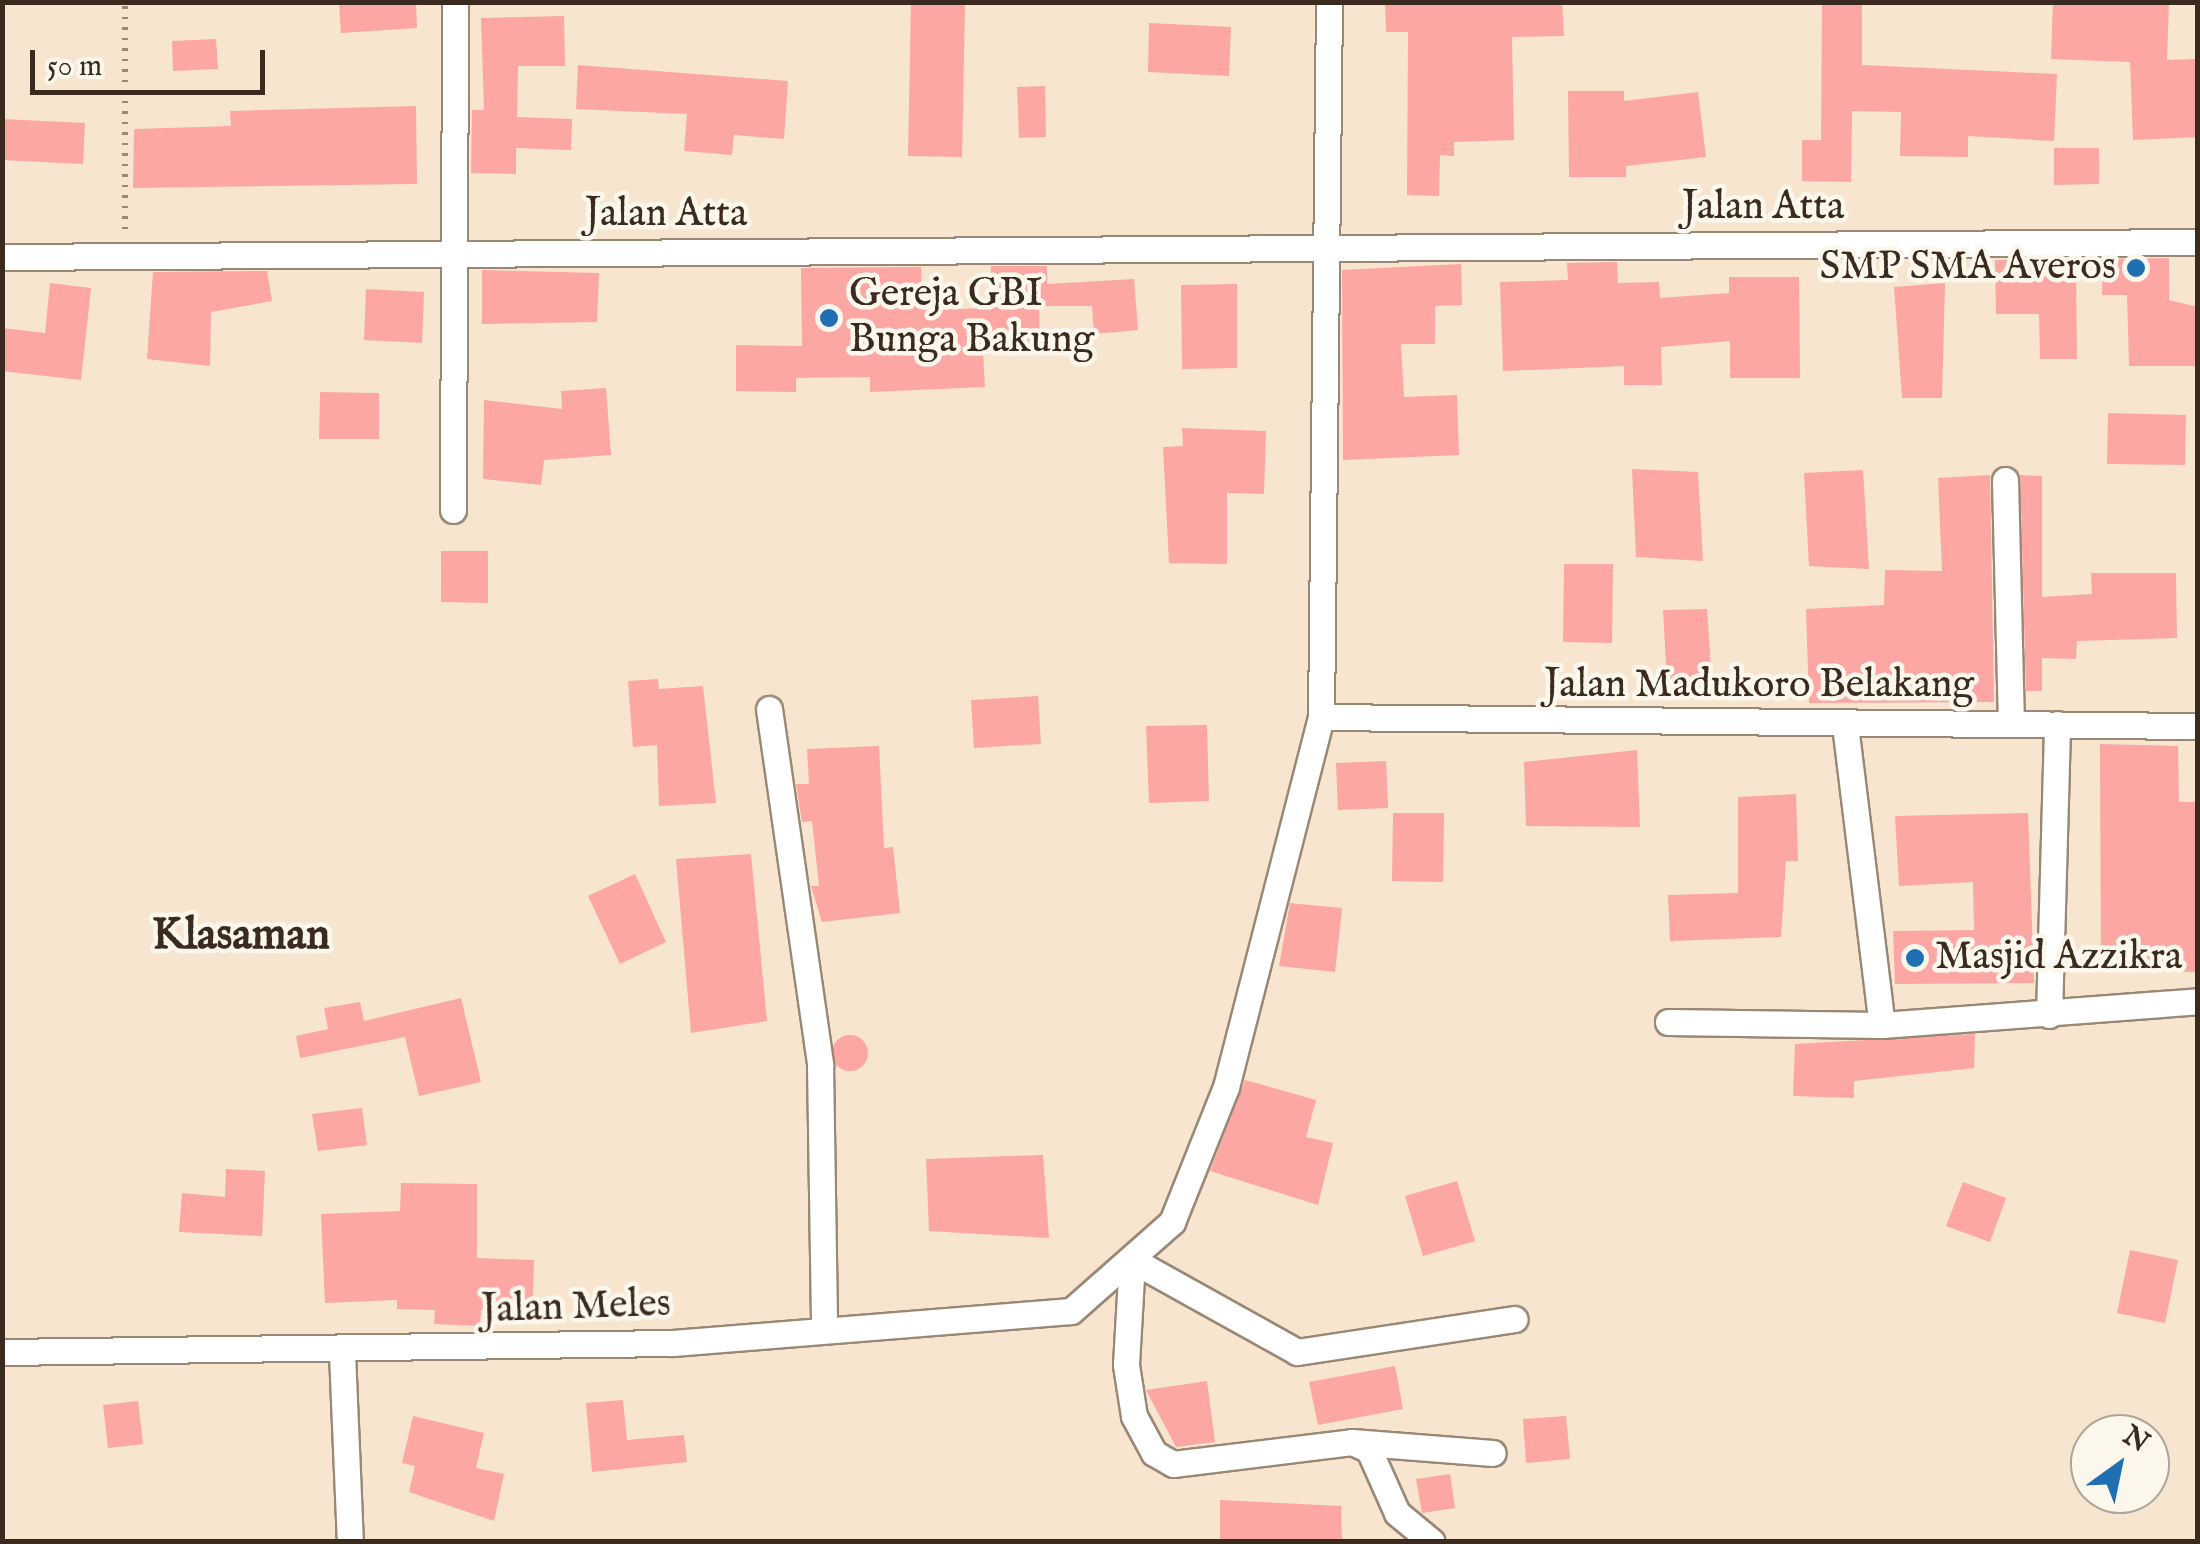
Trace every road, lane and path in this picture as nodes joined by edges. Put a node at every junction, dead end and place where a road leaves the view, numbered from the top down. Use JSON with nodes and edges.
{"nodes":[{"id":1,"x":125,"y":2,"type":"edge"},
{"id":2,"x":455,"y":2,"type":"edge"},
{"id":3,"x":1328,"y":2,"type":"edge"},
{"id":4,"x":2198,"y":242,"type":"edge"},
{"id":5,"x":1330,"y":248,"type":"junction"},
{"id":6,"x":454,"y":254,"type":"junction"},
{"id":7,"x":2,"y":256,"type":"edge"},
{"id":8,"x":124,"y":256,"type":"junction"},
{"id":9,"x":2005,"y":480,"type":"dead end"},
{"id":10,"x":453,"y":510,"type":"dead end"},
{"id":11,"x":770,"y":709,"type":"dead end"},
{"id":12,"x":1321,"y":717,"type":"junction"},
{"id":13,"x":2011,"y":723,"type":"junction"},
{"id":14,"x":2057,"y":724,"type":"junction"},
{"id":15,"x":1844,"y":725,"type":"junction"},
{"id":16,"x":2198,"y":726,"type":"edge"},
{"id":17,"x":2198,"y":1001,"type":"edge"},
{"id":18,"x":2048,"y":1015,"type":"junction"},
{"id":19,"x":1668,"y":1022,"type":"dead end"},
{"id":20,"x":1882,"y":1024,"type":"junction"},
{"id":21,"x":1132,"y":1260,"type":"junction"},
{"id":22,"x":1514,"y":1319,"type":"dead end"},
{"id":23,"x":824,"y":1324,"type":"junction"},
{"id":24,"x":2,"y":1352,"type":"edge"},
{"id":25,"x":342,"y":1353,"type":"junction"},
{"id":26,"x":1352,"y":1442,"type":"junction"},
{"id":27,"x":1494,"y":1453,"type":"dead end"},
{"id":28,"x":350,"y":1542,"type":"edge"},
{"id":29,"x":1432,"y":1542,"type":"edge"}],
"edges":[{"from":1,"to":8,"type":"path"},
{"from":2,"to":6,"type":"street"},
{"from":3,"to":5,"type":"street"},
{"from":4,"to":5,"type":"street","name":"Jalan Atta"},
{"from":5,"to":6,"type":"street","name":"Jalan Atta"},
{"from":5,"to":12,"type":"street"},
{"from":6,"to":8,"type":"street","name":"Jalan Atta"},
{"from":6,"to":10,"type":"street"},
{"from":7,"to":8,"type":"street","name":"Jalan Atta"},
{"from":9,"to":13,"type":"street"},
{"from":11,"to":23,"type":"street"},
{"from":12,"to":15,"type":"street","name":"Jalan Madukoro Belakang"},
{"from":12,"to":21,"type":"street","name":"Jalan Meles"},
{"from":13,"to":14,"type":"street","name":"Jalan Madukoro Belakang"},
{"from":13,"to":15,"type":"street","name":"Jalan Madukoro Belakang"},
{"from":14,"to":16,"type":"street","name":"Jalan Madukoro Belakang"},
{"from":14,"to":18,"type":"street"},
{"from":15,"to":20,"type":"street"},
{"from":17,"to":18,"type":"street"},
{"from":18,"to":20,"type":"street"},
{"from":19,"to":20,"type":"street"},
{"from":21,"to":22,"type":"street"},
{"from":21,"to":23,"type":"street","name":"Jalan Meles"},
{"from":21,"to":26,"type":"street"},
{"from":23,"to":25,"type":"street","name":"Jalan Meles"},
{"from":24,"to":25,"type":"street","name":"Jalan Meles"},
{"from":25,"to":28,"type":"street"},
{"from":26,"to":27,"type":"street"},
{"from":26,"to":29,"type":"street"}]}
